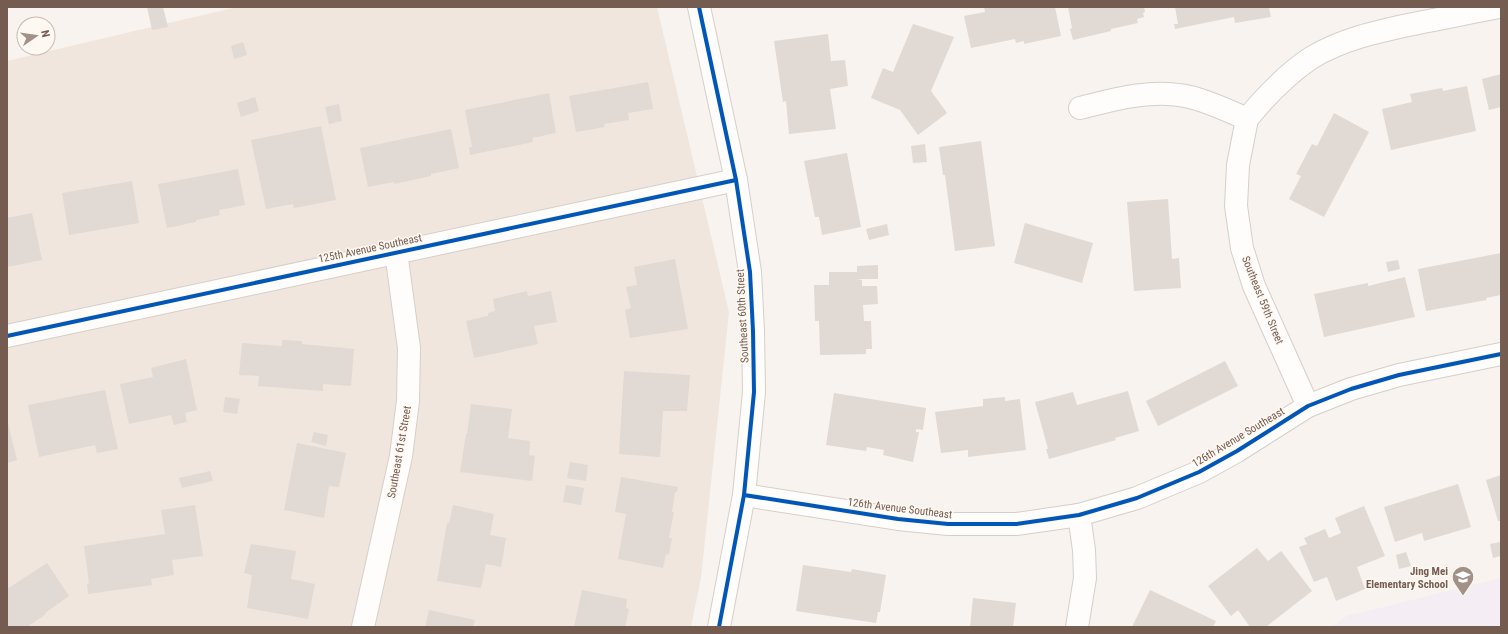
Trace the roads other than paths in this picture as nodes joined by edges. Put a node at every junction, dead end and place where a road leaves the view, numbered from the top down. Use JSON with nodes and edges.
{"nodes":[{"id":1,"x":699,"y":7,"type":"edge"},
{"id":2,"x":1499,"y":7,"type":"edge"},
{"id":3,"x":1080,"y":108,"type":"dead end"},
{"id":4,"x":1247,"y":119,"type":"junction"},
{"id":5,"x":736,"y":180,"type":"junction"},
{"id":6,"x":396,"y":252,"type":"junction"},
{"id":7,"x":7,"y":336,"type":"edge"},
{"id":8,"x":1501,"y":354,"type":"edge"},
{"id":9,"x":1308,"y":406,"type":"junction"},
{"id":10,"x":744,"y":495,"type":"junction"},
{"id":11,"x":1079,"y":515,"type":"junction"},
{"id":12,"x":363,"y":627,"type":"edge"},
{"id":13,"x":719,"y":627,"type":"edge"},
{"id":14,"x":1077,"y":627,"type":"edge"}],
"edges":[{"from":1,"to":5,"type":"street","name":"Southeast 60th Street"},
{"from":2,"to":4,"type":"street"},
{"from":3,"to":4,"type":"street"},
{"from":4,"to":9,"type":"street","name":"Southeast 59th Street"},
{"from":5,"to":6,"type":"street","name":"125th Avenue Southeast"},
{"from":5,"to":10,"type":"street","name":"Southeast 60th Street"},
{"from":6,"to":7,"type":"street","name":"125th Avenue Southeast"},
{"from":6,"to":12,"type":"street","name":"Southeast 61st Street"},
{"from":8,"to":9,"type":"street","name":"126th Avenue Southeast"},
{"from":9,"to":11,"type":"street","name":"126th Avenue Southeast"},
{"from":10,"to":11,"type":"street","name":"126th Avenue Southeast"},
{"from":10,"to":13,"type":"street","name":"Southeast 60th Street"},
{"from":11,"to":14,"type":"street"}]}
